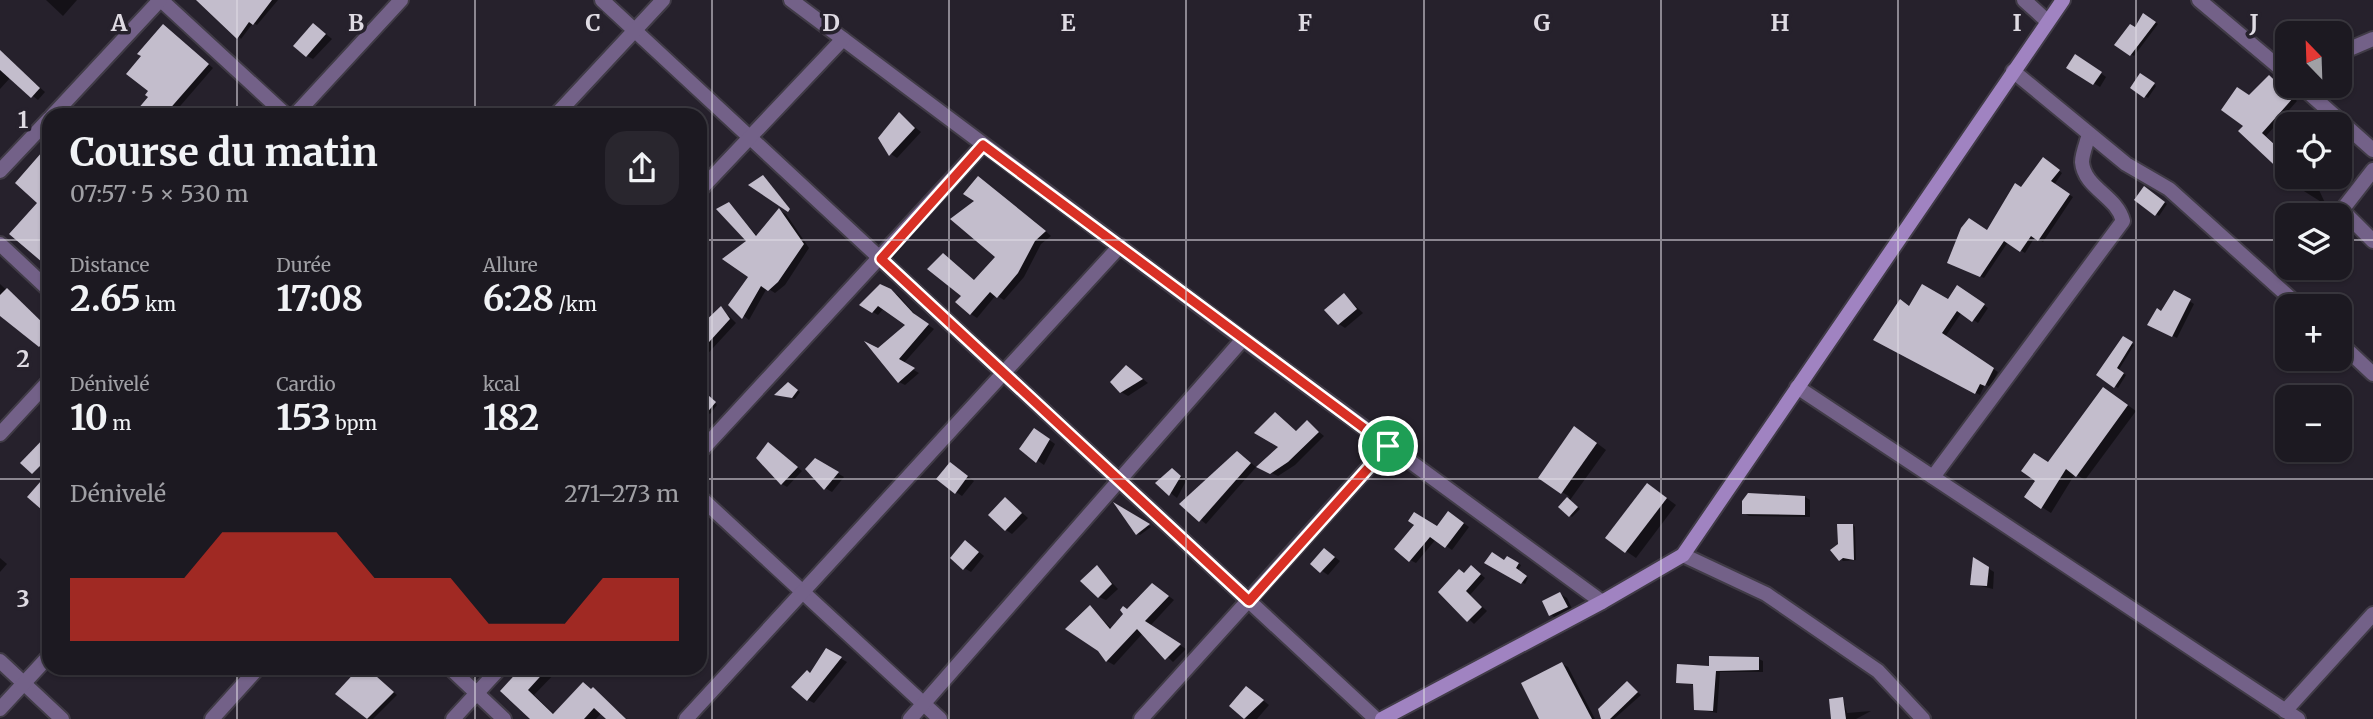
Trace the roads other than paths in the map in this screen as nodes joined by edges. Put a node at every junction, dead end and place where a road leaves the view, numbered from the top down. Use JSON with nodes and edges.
{"nodes":[{"id":1,"x":161,"y":0,"type":"edge"},
{"id":2,"x":401,"y":0,"type":"edge"},
{"id":3,"x":603,"y":0,"type":"edge"},
{"id":4,"x":663,"y":0,"type":"edge"},
{"id":5,"x":790,"y":0,"type":"edge"},
{"id":6,"x":2024,"y":0,"type":"edge"},
{"id":7,"x":2063,"y":0,"type":"edge"},
{"id":8,"x":2199,"y":0,"type":"edge"},
{"id":9,"x":2047,"y":21,"type":"junction"},
{"id":10,"x":635,"y":30,"type":"junction"},
{"id":11,"x":844,"y":39,"type":"junction"},
{"id":12,"x":2373,"y":39,"type":"edge"},
{"id":13,"x":2352,"y":48,"type":"edge"},
{"id":14,"x":2275,"y":64,"type":"edge"},
{"id":15,"x":2013,"y":71,"type":"junction"},
{"id":16,"x":2314,"y":98,"type":"edge"},
{"id":17,"x":59,"y":108,"type":"edge"},
{"id":18,"x":277,"y":108,"type":"edge"},
{"id":19,"x":301,"y":108,"type":"edge"},
{"id":20,"x":562,"y":108,"type":"edge"},
{"id":21,"x":42,"y":127,"type":"edge"},
{"id":22,"x":2089,"y":134,"type":"junction"},
{"id":23,"x":750,"y":137,"type":"junction"},
{"id":24,"x":983,"y":145,"type":"junction"},
{"id":25,"x":2373,"y":150,"type":"edge"},
{"id":26,"x":2373,"y":170,"type":"edge"},
{"id":27,"x":0,"y":171,"type":"edge"},
{"id":28,"x":707,"y":183,"type":"edge"},
{"id":29,"x":2373,"y":241,"type":"edge"},
{"id":30,"x":0,"y":244,"type":"edge"},
{"id":31,"x":1120,"y":246,"type":"junction"},
{"id":32,"x":881,"y":259,"type":"junction"},
{"id":33,"x":42,"y":283,"type":"edge"},
{"id":34,"x":2286,"y":294,"type":"edge"},
{"id":35,"x":1243,"y":339,"type":"junction"},
{"id":36,"x":2352,"y":354,"type":"edge"},
{"id":37,"x":1003,"y":371,"type":"junction"},
{"id":38,"x":2373,"y":374,"type":"edge"},
{"id":39,"x":1797,"y":387,"type":"junction"},
{"id":40,"x":42,"y":389,"type":"edge"},
{"id":41,"x":0,"y":434,"type":"edge"},
{"id":42,"x":707,"y":445,"type":"edge"},
{"id":43,"x":1388,"y":446,"type":"junction"},
{"id":44,"x":1933,"y":477,"type":"junction"},
{"id":45,"x":1119,"y":482,"type":"junction"},
{"id":46,"x":707,"y":504,"type":"edge"},
{"id":47,"x":1682,"y":555,"type":"junction"},
{"id":48,"x":802,"y":591,"type":"junction"},
{"id":49,"x":1249,"y":601,"type":"junction"},
{"id":50,"x":1602,"y":602,"type":"junction"},
{"id":51,"x":2373,"y":614,"type":"edge"},
{"id":52,"x":0,"y":661,"type":"edge"},
{"id":53,"x":42,"y":664,"type":"edge"},
{"id":54,"x":252,"y":675,"type":"edge"},
{"id":55,"x":458,"y":675,"type":"edge"},
{"id":56,"x":493,"y":675,"type":"edge"},
{"id":57,"x":24,"y":683,"type":"junction"},
{"id":58,"x":477,"y":693,"type":"junction"},
{"id":59,"x":923,"y":704,"type":"junction"},
{"id":60,"x":0,"y":709,"type":"edge"},
{"id":61,"x":2285,"y":710,"type":"junction"},
{"id":62,"x":62,"y":719,"type":"edge"},
{"id":63,"x":212,"y":719,"type":"edge"},
{"id":64,"x":453,"y":719,"type":"edge"},
{"id":65,"x":504,"y":719,"type":"edge"},
{"id":66,"x":686,"y":719,"type":"edge"},
{"id":67,"x":910,"y":719,"type":"edge"},
{"id":68,"x":940,"y":719,"type":"edge"},
{"id":69,"x":1141,"y":719,"type":"edge"},
{"id":70,"x":1376,"y":719,"type":"edge"},
{"id":71,"x":1382,"y":719,"type":"edge"},
{"id":72,"x":1923,"y":719,"type":"edge"},
{"id":73,"x":2298,"y":719,"type":"edge"}],
"edges":[{"from":1,"to":17,"type":"street"},
{"from":1,"to":18,"type":"street"},
{"from":2,"to":19,"type":"street"},
{"from":3,"to":10,"type":"street"},
{"from":4,"to":10,"type":"street"},
{"from":5,"to":11,"type":"street"},
{"from":6,"to":9,"type":"street"},
{"from":7,"to":9,"type":"street"},
{"from":8,"to":14,"type":"street"},
{"from":9,"to":15,"type":"street"},
{"from":10,"to":20,"type":"street"},
{"from":10,"to":23,"type":"street"},
{"from":11,"to":23,"type":"street"},
{"from":11,"to":24,"type":"street"},
{"from":12,"to":13,"type":"street"},
{"from":15,"to":22,"type":"street"},
{"from":15,"to":39,"type":"street"},
{"from":16,"to":25,"type":"street"},
{"from":21,"to":27,"type":"street"},
{"from":22,"to":34,"type":"street"},
{"from":22,"to":44,"type":"street"},
{"from":23,"to":28,"type":"street"},
{"from":23,"to":32,"type":"street"},
{"from":24,"to":31,"type":"street"},
{"from":24,"to":32,"type":"street"},
{"from":26,"to":29,"type":"street"},
{"from":30,"to":33,"type":"street"},
{"from":31,"to":35,"type":"street"},
{"from":31,"to":37,"type":"street"},
{"from":32,"to":37,"type":"street"},
{"from":32,"to":42,"type":"street"},
{"from":35,"to":43,"type":"street"},
{"from":35,"to":45,"type":"street"},
{"from":36,"to":38,"type":"street"},
{"from":37,"to":45,"type":"street"},
{"from":37,"to":48,"type":"street"},
{"from":39,"to":44,"type":"street"},
{"from":39,"to":47,"type":"street"},
{"from":40,"to":41,"type":"street"},
{"from":43,"to":49,"type":"street"},
{"from":43,"to":50,"type":"street"},
{"from":44,"to":61,"type":"street"},
{"from":45,"to":49,"type":"street"},
{"from":45,"to":59,"type":"street"},
{"from":46,"to":48,"type":"street"},
{"from":47,"to":50,"type":"street"},
{"from":47,"to":72,"type":"street"},
{"from":48,"to":59,"type":"street"},
{"from":48,"to":66,"type":"street"},
{"from":49,"to":69,"type":"street"},
{"from":49,"to":70,"type":"street"},
{"from":50,"to":71,"type":"street"},
{"from":51,"to":61,"type":"street"},
{"from":52,"to":57,"type":"street"},
{"from":53,"to":57,"type":"street"},
{"from":54,"to":63,"type":"street"},
{"from":55,"to":58,"type":"street"},
{"from":56,"to":58,"type":"street"},
{"from":57,"to":60,"type":"street"},
{"from":57,"to":62,"type":"street"},
{"from":58,"to":64,"type":"street"},
{"from":58,"to":65,"type":"street"},
{"from":59,"to":67,"type":"street"},
{"from":59,"to":68,"type":"street"},
{"from":61,"to":73,"type":"street"}]}
